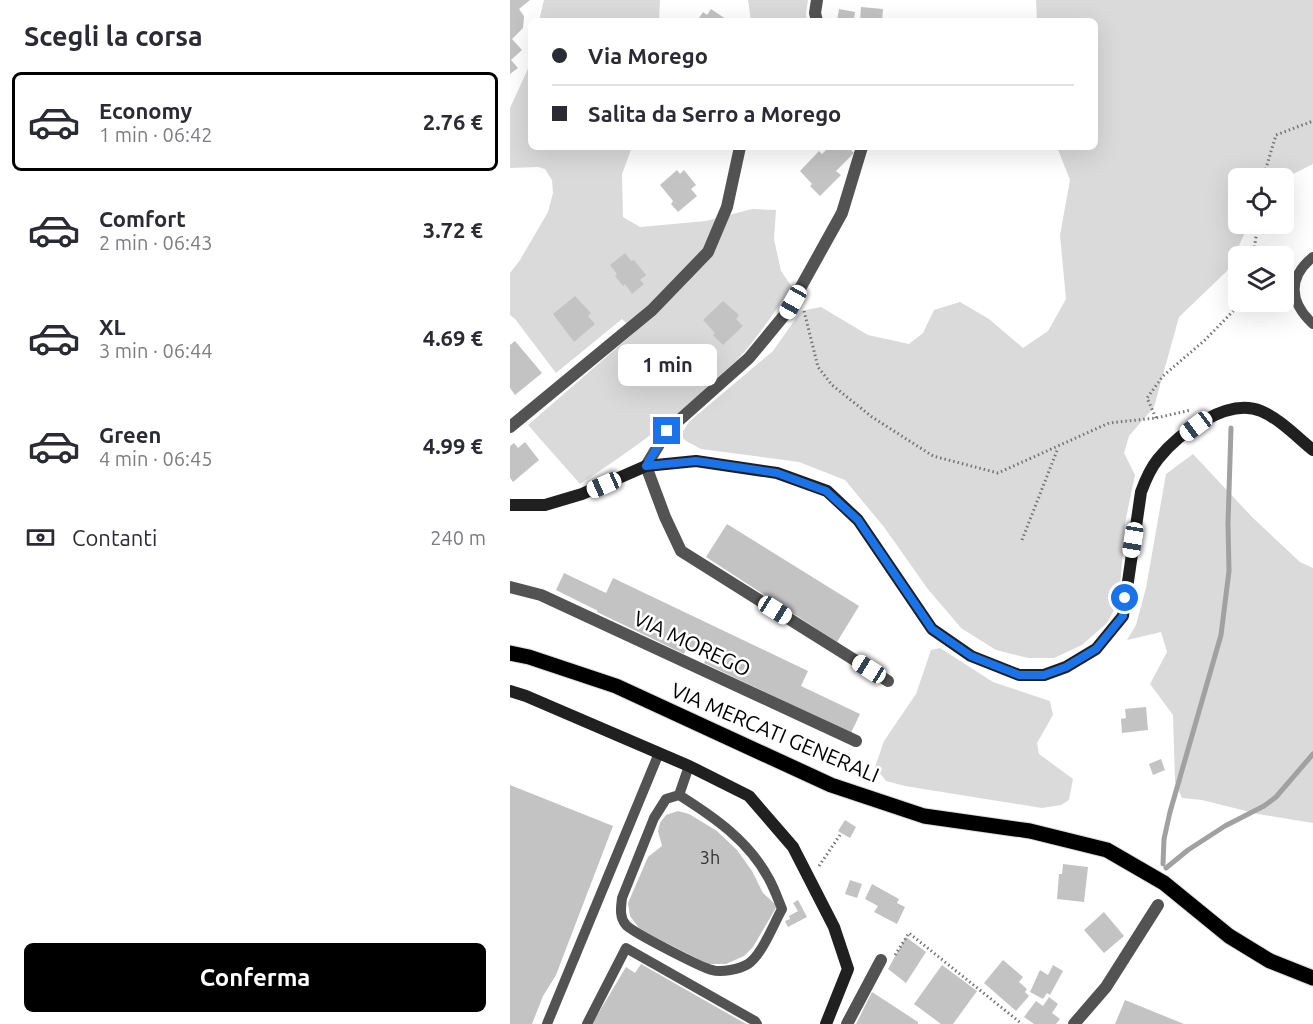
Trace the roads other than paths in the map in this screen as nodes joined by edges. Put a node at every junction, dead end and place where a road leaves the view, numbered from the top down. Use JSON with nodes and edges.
{"nodes":[{"id":1,"x":817,"y":0,"type":"edge"},
{"id":2,"x":816,"y":18,"type":"edge"},
{"id":3,"x":739,"y":150,"type":"edge"},
{"id":4,"x":861,"y":150,"type":"edge"},
{"id":5,"x":1313,"y":257,"type":"edge"},
{"id":6,"x":1313,"y":324,"type":"edge"},
{"id":7,"x":510,"y":427,"type":"edge"},
{"id":8,"x":1313,"y":450,"type":"edge"},
{"id":9,"x":646,"y":466,"type":"junction"},
{"id":10,"x":510,"y":505,"type":"edge"},
{"id":11,"x":510,"y":587,"type":"edge"},
{"id":12,"x":510,"y":653,"type":"edge"},
{"id":13,"x":888,"y":681,"type":"dead end"},
{"id":14,"x":510,"y":691,"type":"edge"},
{"id":15,"x":856,"y":741,"type":"dead end"},
{"id":16,"x":659,"y":753,"type":"junction"},
{"id":17,"x":689,"y":766,"type":"junction"},
{"id":18,"x":679,"y":795,"type":"junction"},
{"id":19,"x":1158,"y":905,"type":"dead end"},
{"id":20,"x":879,"y":964,"type":"road end"},
{"id":21,"x":1313,"y":978,"type":"edge"},
{"id":22,"x":547,"y":1024,"type":"edge"},
{"id":23,"x":587,"y":1024,"type":"edge"},
{"id":24,"x":757,"y":1024,"type":"edge"},
{"id":25,"x":826,"y":1024,"type":"edge"},
{"id":26,"x":847,"y":1024,"type":"edge"},
{"id":27,"x":1074,"y":1024,"type":"edge"}],
"edges":[{"from":1,"to":2,"type":"street"},
{"from":3,"to":7,"type":"street"},
{"from":4,"to":9,"type":"street"},
{"from":5,"to":6,"type":"lane"},
{"from":8,"to":9,"type":"street"},
{"from":9,"to":10,"type":"street"},
{"from":9,"to":13,"type":"street"},
{"from":11,"to":15,"type":"street","name":"VIA MOREGO"},
{"from":12,"to":21,"type":"main road","name":"VIA MERCATI GENERALI"},
{"from":14,"to":16,"type":"street"},
{"from":16,"to":17,"type":"street"},
{"from":16,"to":22,"type":"lane"},
{"from":17,"to":18,"type":"lane"},
{"from":17,"to":25,"type":"street"},
{"from":18,"to":18,"type":"lane"},
{"from":19,"to":27,"type":"street"},
{"from":20,"to":26,"type":"street"},
{"from":23,"to":24,"type":"lane"}]}
